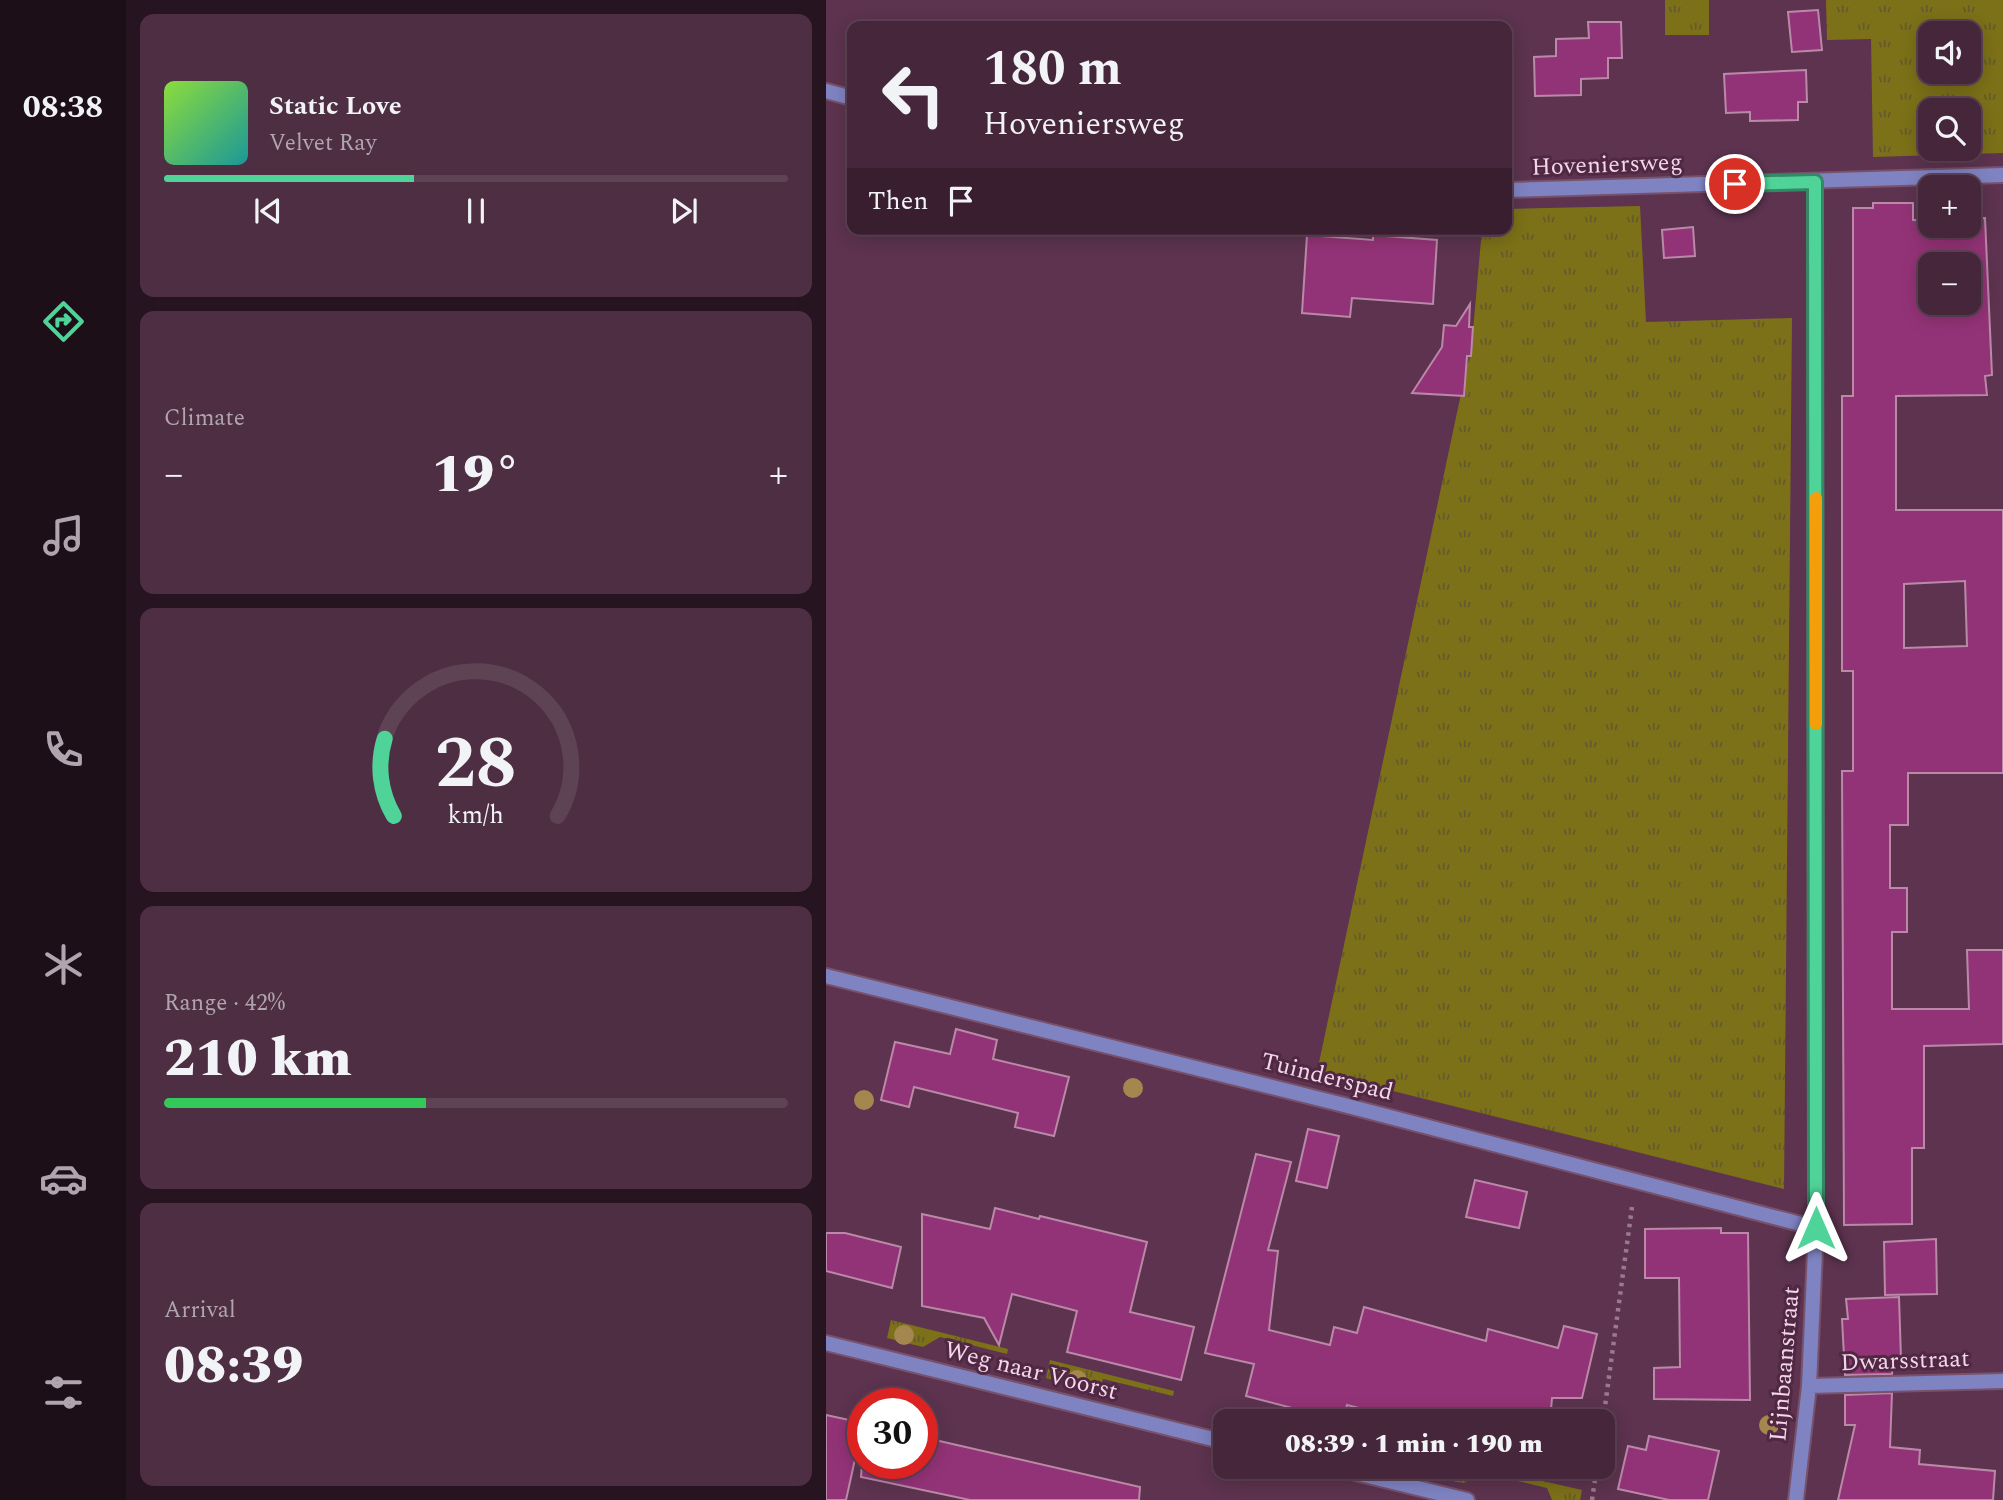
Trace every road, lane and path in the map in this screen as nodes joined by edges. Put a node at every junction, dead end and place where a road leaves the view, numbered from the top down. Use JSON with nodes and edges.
{"nodes":[{"id":1,"x":826,"y":91,"type":"edge"},
{"id":2,"x":847,"y":97,"type":"edge"},
{"id":3,"x":2003,"y":175,"type":"edge"},
{"id":4,"x":1815,"y":182,"type":"junction"},
{"id":5,"x":1512,"y":190,"type":"edge"},
{"id":6,"x":826,"y":976,"type":"edge"},
{"id":7,"x":1636,"y":1180,"type":"junction"},
{"id":8,"x":1816,"y":1228,"type":"junction"},
{"id":9,"x":826,"y":1343,"type":"edge"},
{"id":10,"x":2003,"y":1381,"type":"edge"},
{"id":11,"x":1809,"y":1386,"type":"junction"},
{"id":12,"x":1605,"y":1409,"type":"edge"},
{"id":13,"x":1213,"y":1439,"type":"edge"},
{"id":14,"x":1381,"y":1479,"type":"edge"},
{"id":15,"x":1595,"y":1479,"type":"edge"},
{"id":16,"x":1467,"y":1500,"type":"edge"},
{"id":17,"x":1592,"y":1500,"type":"edge"},
{"id":18,"x":1796,"y":1500,"type":"edge"}],
"edges":[{"from":1,"to":2,"type":"street"},
{"from":3,"to":4,"type":"street","name":"Hoveniersweg"},
{"from":4,"to":5,"type":"street","name":"Hoveniersweg"},
{"from":4,"to":8,"type":"street","name":"Lijnbaanstraat"},
{"from":6,"to":7,"type":"street","name":"Tuinderspad"},
{"from":7,"to":8,"type":"street","name":"Tuinderspad"},
{"from":7,"to":12,"type":"path"},
{"from":8,"to":11,"type":"street","name":"Lijnbaanstraat"},
{"from":9,"to":13,"type":"street","name":"Weg naar Voorst"},
{"from":10,"to":11,"type":"street","name":"Dwarsstraat"},
{"from":11,"to":18,"type":"street","name":"Lijnbaanstraat"},
{"from":14,"to":16,"type":"street"},
{"from":15,"to":17,"type":"path"}]}
